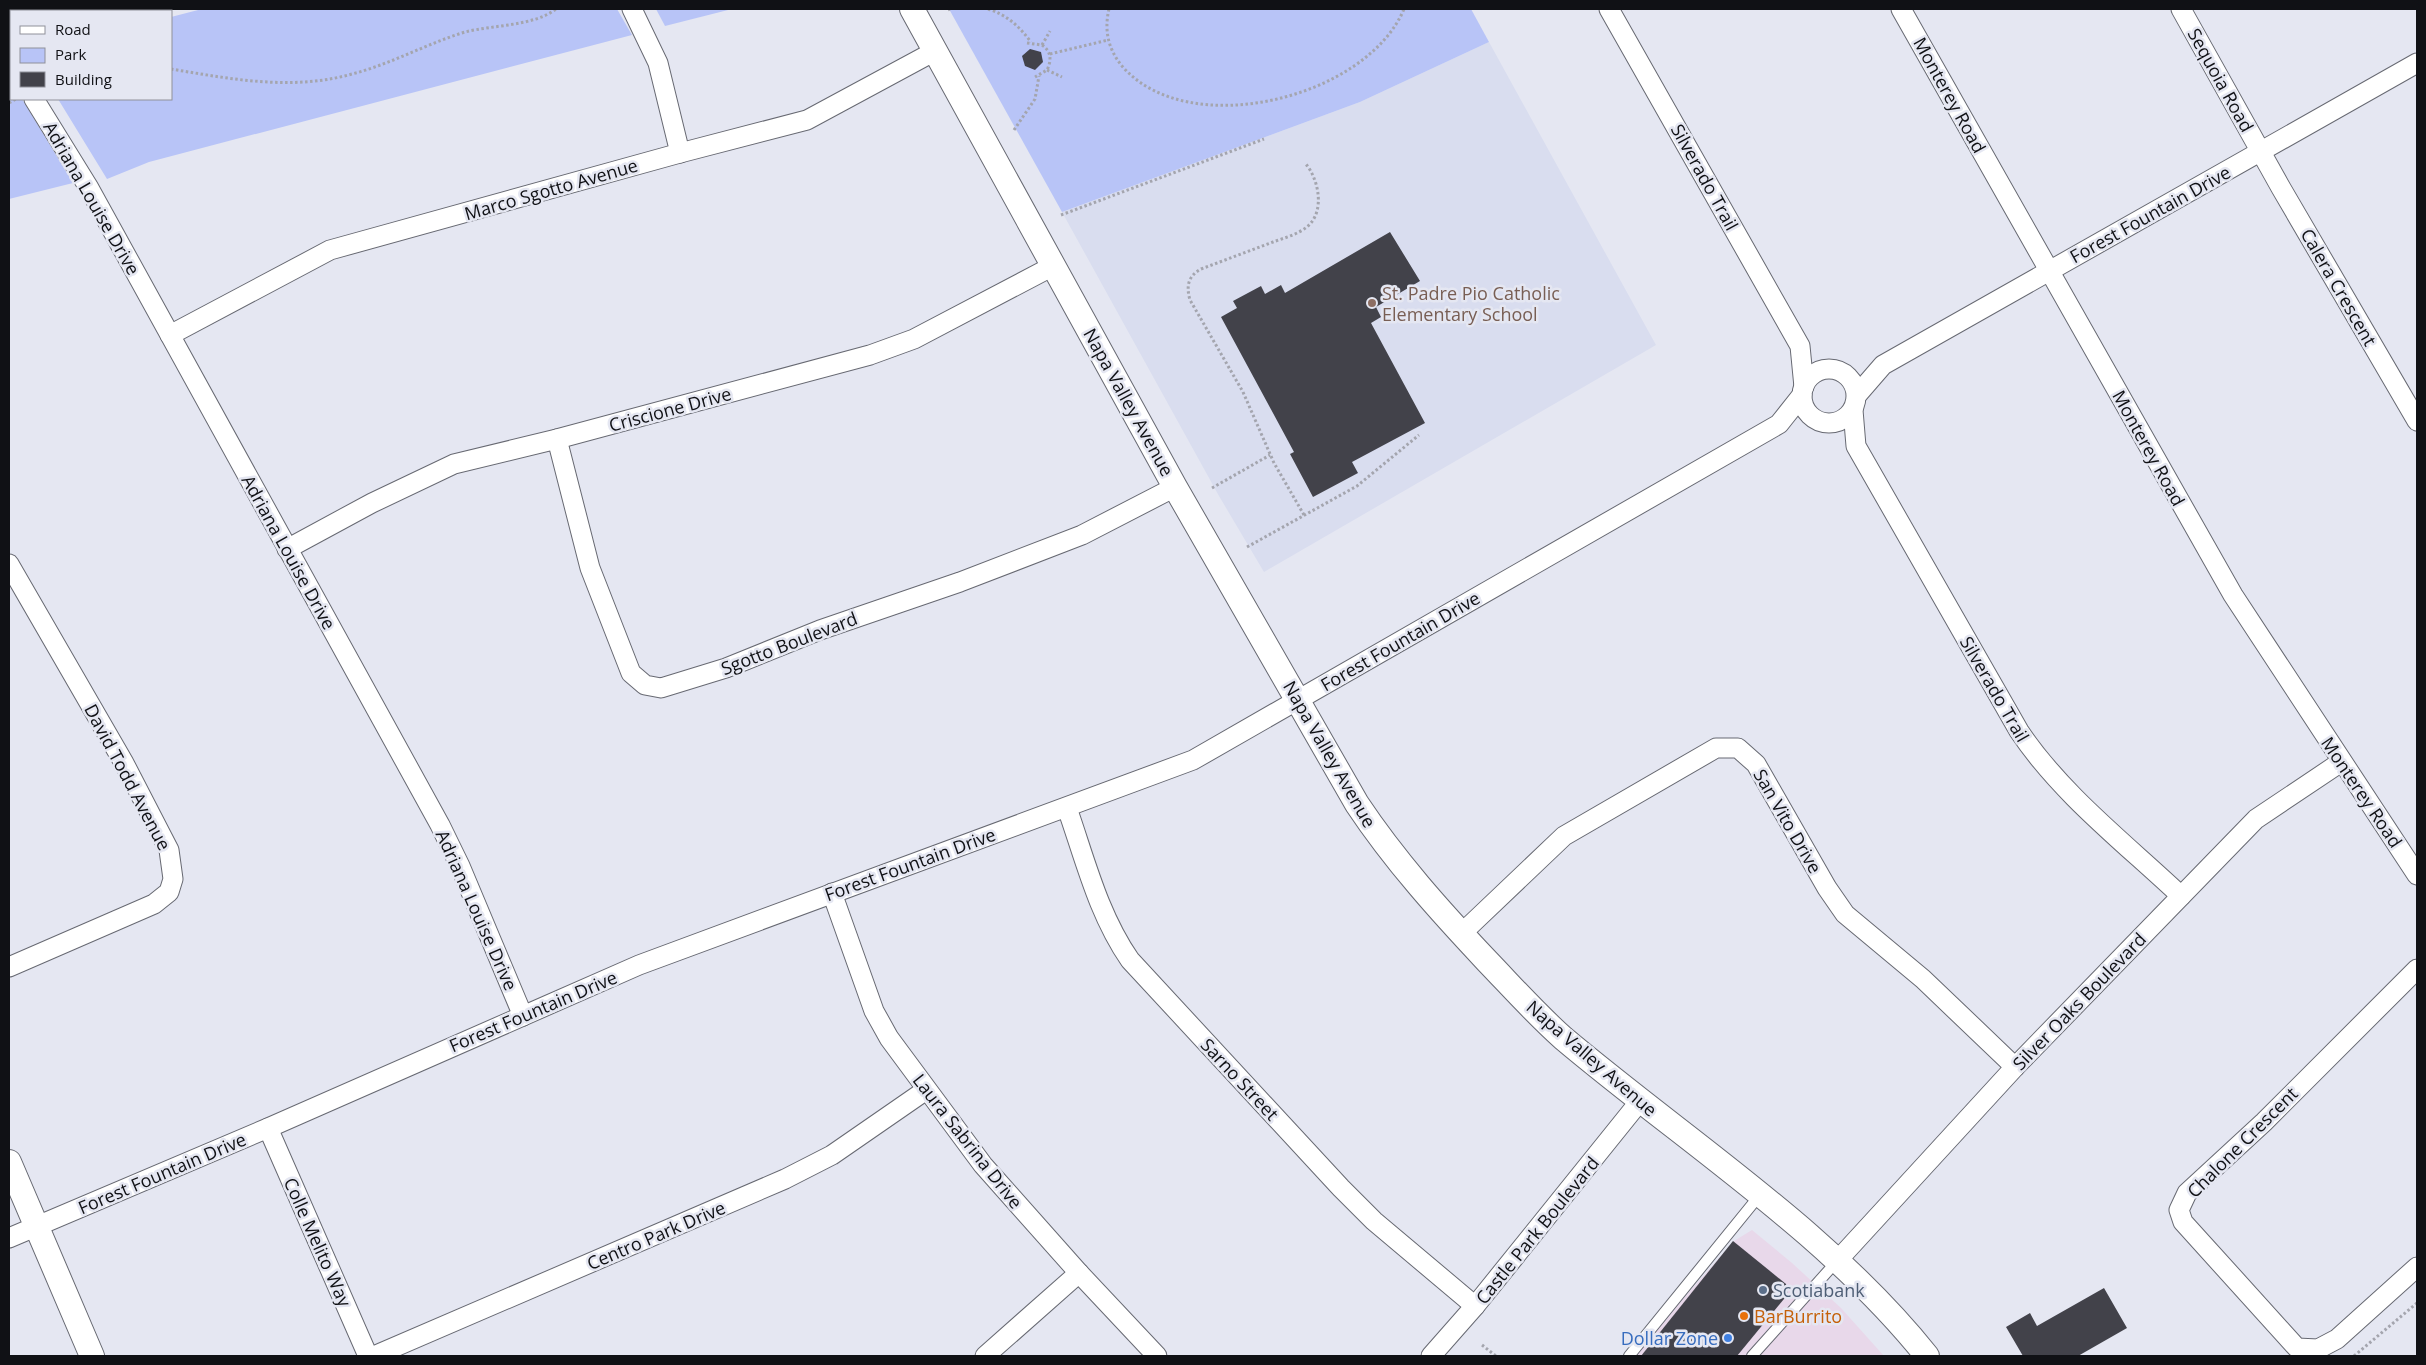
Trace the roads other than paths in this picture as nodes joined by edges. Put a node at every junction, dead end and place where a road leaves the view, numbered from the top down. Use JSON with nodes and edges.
{"nodes":[{"id":1,"x":632,"y":9,"type":"edge"},
{"id":2,"x":912,"y":9,"type":"edge"},
{"id":3,"x":1609,"y":9,"type":"edge"},
{"id":4,"x":1901,"y":9,"type":"edge"},
{"id":5,"x":2181,"y":9,"type":"edge"},
{"id":6,"x":935,"y":51,"type":"junction"},
{"id":7,"x":2417,"y":63,"type":"edge"},
{"id":8,"x":35,"y":100,"type":"edge"},
{"id":9,"x":680,"y":152,"type":"junction"},
{"id":10,"x":2261,"y":152,"type":"junction"},
{"id":11,"x":1053,"y":266,"type":"junction"},
{"id":12,"x":2050,"y":271,"type":"junction"},
{"id":13,"x":170,"y":335,"type":"junction"},
{"id":14,"x":1800,"y":346,"type":"junction"},
{"id":15,"x":1884,"y":365,"type":"junction"},
{"id":16,"x":1837,"y":370,"type":"junction"},
{"id":17,"x":1803,"y":391,"type":"junction"},
{"id":18,"x":1855,"y":402,"type":"junction"},
{"id":19,"x":2417,"y":421,"type":"edge"},
{"id":20,"x":1822,"y":422,"type":"junction"},
{"id":21,"x":1779,"y":424,"type":"junction"},
{"id":22,"x":557,"y":440,"type":"junction"},
{"id":23,"x":1856,"y":446,"type":"junction"},
{"id":24,"x":1175,"y":487,"type":"junction"},
{"id":25,"x":287,"y":549,"type":"junction"},
{"id":26,"x":9,"y":564,"type":"edge"},
{"id":27,"x":1298,"y":700,"type":"junction"},
{"id":28,"x":2341,"y":762,"type":"junction"},
{"id":29,"x":1067,"y":808,"type":"junction"},
{"id":30,"x":2417,"y":875,"type":"edge"},
{"id":31,"x":832,"y":892,"type":"junction"},
{"id":32,"x":2181,"y":896,"type":"junction"},
{"id":33,"x":1461,"y":934,"type":"junction"},
{"id":34,"x":9,"y":967,"type":"edge"},
{"id":35,"x":2417,"y":969,"type":"edge"},
{"id":36,"x":523,"y":1016,"type":"junction"},
{"id":37,"x":2015,"y":1067,"type":"junction"},
{"id":38,"x":926,"y":1090,"type":"junction"},
{"id":39,"x":1640,"y":1101,"type":"junction"},
{"id":40,"x":268,"y":1128,"type":"junction"},
{"id":41,"x":9,"y":1162,"type":"edge"},
{"id":42,"x":1759,"y":1196,"type":"junction"},
{"id":43,"x":36,"y":1226,"type":"junction"},
{"id":44,"x":9,"y":1238,"type":"edge"},
{"id":45,"x":1837,"y":1262,"type":"junction"},
{"id":46,"x":2417,"y":1268,"type":"edge"},
{"id":47,"x":1079,"y":1273,"type":"junction"},
{"id":48,"x":1476,"y":1306,"type":"junction"},
{"id":49,"x":92,"y":1356,"type":"edge"},
{"id":50,"x":368,"y":1356,"type":"edge"},
{"id":51,"x":374,"y":1356,"type":"edge"},
{"id":52,"x":985,"y":1356,"type":"edge"},
{"id":53,"x":1157,"y":1356,"type":"edge"},
{"id":54,"x":1431,"y":1356,"type":"edge"},
{"id":55,"x":1629,"y":1356,"type":"edge"},
{"id":56,"x":1752,"y":1356,"type":"edge"},
{"id":57,"x":1927,"y":1356,"type":"edge"}],
"edges":[{"from":1,"to":9,"type":"street"},
{"from":2,"to":6,"type":"street","name":"Napa Valley Avenue"},
{"from":3,"to":14,"type":"street","name":"Silverado Trail"},
{"from":4,"to":12,"type":"street","name":"Monterey Road"},
{"from":5,"to":10,"type":"street","name":"Sequoia Road"},
{"from":6,"to":9,"type":"street","name":"Marco Sgotto Avenue"},
{"from":6,"to":11,"type":"street","name":"Napa Valley Avenue"},
{"from":7,"to":10,"type":"street","name":"Forest Fountain Drive"},
{"from":8,"to":13,"type":"street","name":"Adriana Louise Drive"},
{"from":9,"to":13,"type":"street","name":"Marco Sgotto Avenue"},
{"from":10,"to":12,"type":"street","name":"Forest Fountain Drive"},
{"from":10,"to":19,"type":"street","name":"Calera Crescent"},
{"from":11,"to":22,"type":"street","name":"Criscione Drive"},
{"from":11,"to":24,"type":"street","name":"Napa Valley Avenue"},
{"from":12,"to":15,"type":"street","name":"Forest Fountain Drive"},
{"from":12,"to":28,"type":"street","name":"Monterey Road"},
{"from":13,"to":25,"type":"street","name":"Adriana Louise Drive"},
{"from":14,"to":16,"type":"street","name":"Silverado Trail"},
{"from":14,"to":17,"type":"street","name":"Silverado Trail"},
{"from":15,"to":16,"type":"street","name":"Forest Fountain Drive"},
{"from":15,"to":18,"type":"street","name":"Forest Fountain Drive"},
{"from":16,"to":17,"type":"street"},
{"from":16,"to":18,"type":"street"},
{"from":17,"to":20,"type":"street"},
{"from":17,"to":21,"type":"street","name":"Forest Fountain Drive"},
{"from":18,"to":20,"type":"street"},
{"from":18,"to":23,"type":"street","name":"Silverado Trail"},
{"from":20,"to":21,"type":"street","name":"Forest Fountain Drive"},
{"from":20,"to":23,"type":"street","name":"Silverado Trail"},
{"from":21,"to":27,"type":"street","name":"Forest Fountain Drive"},
{"from":22,"to":24,"type":"street","name":"Sgotto Boulevard"},
{"from":22,"to":25,"type":"street","name":"Criscione Drive"},
{"from":23,"to":32,"type":"street","name":"Silverado Trail"},
{"from":24,"to":27,"type":"street","name":"Napa Valley Avenue"},
{"from":25,"to":36,"type":"street","name":"Adriana Louise Drive"},
{"from":26,"to":34,"type":"street","name":"David Todd Avenue"},
{"from":27,"to":29,"type":"street","name":"Forest Fountain Drive"},
{"from":27,"to":33,"type":"street","name":"Napa Valley Avenue"},
{"from":28,"to":30,"type":"street","name":"Monterey Road"},
{"from":28,"to":32,"type":"street","name":"Silver Oaks Boulevard"},
{"from":29,"to":31,"type":"street","name":"Forest Fountain Drive"},
{"from":29,"to":48,"type":"street","name":"Sarno Street"},
{"from":31,"to":36,"type":"street","name":"Forest Fountain Drive"},
{"from":31,"to":38,"type":"street","name":"Laura Sabrina Drive"},
{"from":32,"to":37,"type":"street","name":"Silver Oaks Boulevard"},
{"from":33,"to":37,"type":"street","name":"San Vito Drive"},
{"from":33,"to":39,"type":"street","name":"Napa Valley Avenue"},
{"from":35,"to":46,"type":"street","name":"Chalone Crescent"},
{"from":36,"to":40,"type":"street","name":"Forest Fountain Drive"},
{"from":37,"to":45,"type":"street","name":"Silver Oaks Boulevard"},
{"from":38,"to":47,"type":"street","name":"Laura Sabrina Drive"},
{"from":38,"to":51,"type":"street","name":"Centro Park Drive"},
{"from":39,"to":42,"type":"street","name":"Napa Valley Avenue"},
{"from":39,"to":48,"type":"street","name":"Castle Park Boulevard"},
{"from":40,"to":43,"type":"street","name":"Forest Fountain Drive"},
{"from":40,"to":50,"type":"street","name":"Colle Melito Way"},
{"from":41,"to":43,"type":"street"},
{"from":42,"to":45,"type":"street","name":"Napa Valley Avenue"},
{"from":42,"to":55,"type":"lane"},
{"from":43,"to":44,"type":"street","name":"Forest Fountain Drive"},
{"from":43,"to":49,"type":"street"},
{"from":45,"to":56,"type":"lane"},
{"from":45,"to":57,"type":"street","name":"Napa Valley Avenue"},
{"from":47,"to":52,"type":"street"},
{"from":47,"to":53,"type":"street","name":"Laura Sabrina Drive"},
{"from":48,"to":54,"type":"street","name":"Castle Park Boulevard"}]}
